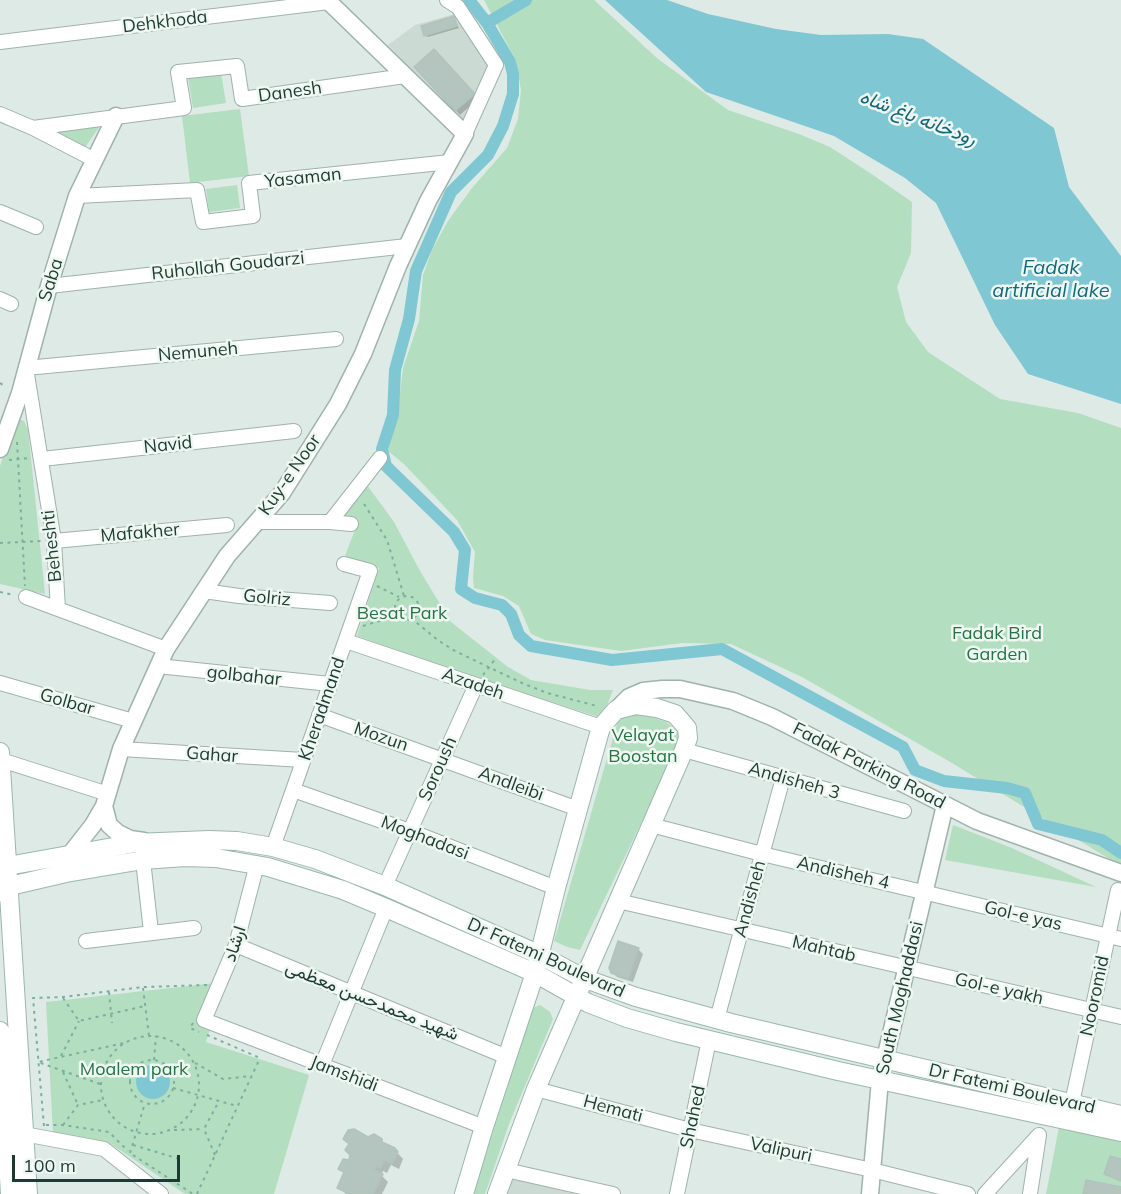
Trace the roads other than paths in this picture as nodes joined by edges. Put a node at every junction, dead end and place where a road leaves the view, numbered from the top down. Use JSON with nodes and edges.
{"nodes":[{"id":1,"x":447,"y":0,"type":"edge"},
{"id":2,"x":328,"y":1,"type":"edge"},
{"id":3,"x":0,"y":42,"type":"edge"},
{"id":4,"x":405,"y":76,"type":"junction"},
{"id":5,"x":0,"y":114,"type":"edge"},
{"id":6,"x":116,"y":116,"type":"junction"},
{"id":7,"x":33,"y":128,"type":"junction"},
{"id":8,"x":465,"y":134,"type":"junction"},
{"id":9,"x":93,"y":159,"type":"junction"},
{"id":10,"x":450,"y":162,"type":"junction"},
{"id":11,"x":77,"y":196,"type":"junction"},
{"id":12,"x":0,"y":212,"type":"edge"},
{"id":13,"x":36,"y":228,"type":"dead end"},
{"id":14,"x":407,"y":246,"type":"junction"},
{"id":15,"x":49,"y":286,"type":"junction"},
{"id":16,"x":336,"y":339,"type":"dead end"},
{"id":17,"x":26,"y":368,"type":"junction"},
{"id":18,"x":11,"y":417,"type":"junction"},
{"id":19,"x":36,"y":419,"type":"junction"},
{"id":20,"x":294,"y":431,"type":"dead end"},
{"id":21,"x":0,"y":449,"type":"edge"},
{"id":22,"x":42,"y":458,"type":"junction"},
{"id":23,"x":380,"y":458,"type":"dead end"},
{"id":24,"x":257,"y":522,"type":"junction"},
{"id":25,"x":330,"y":522,"type":"junction"},
{"id":26,"x":227,"y":525,"type":"dead end"},
{"id":27,"x":351,"y":525,"type":"dead end"},
{"id":28,"x":54,"y":541,"type":"junction"},
{"id":29,"x":344,"y":564,"type":"dead end"},
{"id":30,"x":204,"y":591,"type":"junction"},
{"id":31,"x":26,"y":597,"type":"road end"},
{"id":32,"x":330,"y":603,"type":"dead end"},
{"id":33,"x":58,"y":609,"type":"junction"},
{"id":34,"x":347,"y":635,"type":"junction"},
{"id":35,"x":166,"y":649,"type":"junction"},
{"id":36,"x":158,"y":666,"type":"junction"},
{"id":37,"x":0,"y":683,"type":"edge"},
{"id":38,"x":330,"y":684,"type":"junction"},
{"id":39,"x":476,"y":685,"type":"junction"},
{"id":40,"x":616,"y":710,"type":"junction"},
{"id":41,"x":319,"y":715,"type":"junction"},
{"id":42,"x":133,"y":721,"type":"junction"},
{"id":43,"x":601,"y":726,"type":"junction"},
{"id":44,"x":121,"y":749,"type":"junction"},
{"id":45,"x":684,"y":750,"type":"junction"},
{"id":46,"x":0,"y":752,"type":"edge"},
{"id":47,"x":443,"y":758,"type":"junction"},
{"id":48,"x":1,"y":760,"type":"edge"},
{"id":49,"x":303,"y":760,"type":"junction"},
{"id":50,"x":783,"y":778,"type":"junction"},
{"id":51,"x":293,"y":790,"type":"junction"},
{"id":52,"x":106,"y":800,"type":"junction"},
{"id":53,"x":945,"y":804,"type":"junction"},
{"id":54,"x":578,"y":809,"type":"junction"},
{"id":55,"x":904,"y":811,"type":"dead end"},
{"id":56,"x":651,"y":825,"type":"junction"},
{"id":57,"x":410,"y":831,"type":"junction"},
{"id":58,"x":151,"y":843,"type":"junction"},
{"id":59,"x":273,"y":847,"type":"junction"},
{"id":60,"x":71,"y":853,"type":"junction"},
{"id":61,"x":762,"y":854,"type":"junction"},
{"id":62,"x":143,"y":860,"type":"junction"},
{"id":63,"x":257,"y":864,"type":"junction"},
{"id":64,"x":4,"y":879,"type":"edge"},
{"id":65,"x":1120,"y":882,"type":"edge"},
{"id":66,"x":385,"y":886,"type":"junction"},
{"id":67,"x":556,"y":888,"type":"junction"},
{"id":68,"x":924,"y":892,"type":"junction"},
{"id":69,"x":618,"y":901,"type":"junction"},
{"id":70,"x":386,"y":908,"type":"junction"},
{"id":71,"x":194,"y":928,"type":"dead end"},
{"id":72,"x":742,"y":930,"type":"junction"},
{"id":73,"x":151,"y":932,"type":"junction"},
{"id":74,"x":1114,"y":938,"type":"edge"},
{"id":75,"x":86,"y":941,"type":"dead end"},
{"id":76,"x":236,"y":945,"type":"junction"},
{"id":77,"x":540,"y":954,"type":"junction"},
{"id":78,"x":907,"y":968,"type":"junction"},
{"id":79,"x":535,"y":973,"type":"junction"},
{"id":80,"x":583,"y":978,"type":"junction"},
{"id":81,"x":351,"y":994,"type":"junction"},
{"id":82,"x":576,"y":997,"type":"junction"},
{"id":83,"x":1092,"y":1010,"type":"junction"},
{"id":84,"x":1121,"y":1017,"type":"edge"},
{"id":85,"x":717,"y":1019,"type":"junction"},
{"id":86,"x":199,"y":1020,"type":"joint"},
{"id":87,"x":0,"y":1031,"type":"edge"},
{"id":88,"x":709,"y":1040,"type":"junction"},
{"id":89,"x":507,"y":1057,"type":"junction"},
{"id":90,"x":886,"y":1060,"type":"junction"},
{"id":91,"x":322,"y":1065,"type":"junction"},
{"id":92,"x":880,"y":1080,"type":"junction"},
{"id":93,"x":536,"y":1089,"type":"junction"},
{"id":94,"x":1121,"y":1101,"type":"edge"},
{"id":95,"x":1072,"y":1103,"type":"junction"},
{"id":96,"x":1091,"y":1108,"type":"junction"},
{"id":97,"x":1121,"y":1114,"type":"edge"},
{"id":98,"x":484,"y":1127,"type":"junction"},
{"id":99,"x":690,"y":1130,"type":"junction"},
{"id":100,"x":1121,"y":1132,"type":"edge"},
{"id":101,"x":24,"y":1134,"type":"junction"},
{"id":102,"x":506,"y":1170,"type":"junction"},
{"id":103,"x":872,"y":1170,"type":"junction"},
{"id":104,"x":10,"y":1194,"type":"edge"},
{"id":105,"x":28,"y":1194,"type":"edge"},
{"id":106,"x":161,"y":1194,"type":"edge"},
{"id":107,"x":464,"y":1194,"type":"edge"},
{"id":108,"x":497,"y":1194,"type":"edge"},
{"id":109,"x":613,"y":1194,"type":"edge"},
{"id":110,"x":677,"y":1194,"type":"edge"},
{"id":111,"x":870,"y":1194,"type":"edge"},
{"id":112,"x":968,"y":1194,"type":"edge"},
{"id":113,"x":985,"y":1194,"type":"edge"},
{"id":114,"x":1030,"y":1194,"type":"edge"}],
"edges":[{"from":1,"to":8,"type":"street"},
{"from":2,"to":3,"type":"street","name":"Dehkhoda"},
{"from":2,"to":4,"type":"street"},
{"from":4,"to":6,"type":"street","name":"Danesh"},
{"from":4,"to":8,"type":"street"},
{"from":5,"to":7,"type":"street"},
{"from":6,"to":7,"type":"street","name":"Danesh"},
{"from":6,"to":9,"type":"street","name":"Saba"},
{"from":7,"to":9,"type":"street"},
{"from":8,"to":10,"type":"street","name":"Kuy-e Noor"},
{"from":9,"to":11,"type":"street","name":"Saba"},
{"from":10,"to":11,"type":"street","name":"Yasaman"},
{"from":10,"to":14,"type":"street","name":"Kuy-e Noor"},
{"from":11,"to":15,"type":"street","name":"Saba"},
{"from":12,"to":13,"type":"street"},
{"from":14,"to":15,"type":"street","name":"Ruhollah Goudarzi"},
{"from":14,"to":24,"type":"street","name":"Kuy-e Noor"},
{"from":15,"to":17,"type":"street","name":"Saba"},
{"from":16,"to":17,"type":"street","name":"Nemuneh"},
{"from":17,"to":18,"type":"street","name":"Saba"},
{"from":17,"to":19,"type":"street","name":"Beheshti"},
{"from":18,"to":19,"type":"street"},
{"from":18,"to":21,"type":"street","name":"Saba"},
{"from":19,"to":22,"type":"street","name":"Beheshti"},
{"from":20,"to":22,"type":"street","name":"Navid"},
{"from":22,"to":28,"type":"street","name":"Beheshti"},
{"from":23,"to":25,"type":"street"},
{"from":24,"to":25,"type":"street"},
{"from":24,"to":30,"type":"street","name":"Kuy-e Noor"},
{"from":25,"to":27,"type":"street"},
{"from":26,"to":28,"type":"street","name":"Mafakher"},
{"from":28,"to":33,"type":"street","name":"Beheshti"},
{"from":29,"to":34,"type":"street","name":"Kheradmand"},
{"from":30,"to":32,"type":"street","name":"Golriz"},
{"from":30,"to":35,"type":"street","name":"Kuy-e Noor"},
{"from":31,"to":33,"type":"street"},
{"from":33,"to":35,"type":"street","name":"Beheshti"},
{"from":34,"to":38,"type":"street","name":"Kheradmand"},
{"from":34,"to":39,"type":"street","name":"Azadeh"},
{"from":35,"to":36,"type":"street","name":"Kuy-e Noor"},
{"from":36,"to":38,"type":"street","name":"golbahar"},
{"from":36,"to":42,"type":"street","name":"Kuy-e Noor"},
{"from":37,"to":42,"type":"street","name":"Golbar"},
{"from":38,"to":41,"type":"street","name":"Kheradmand"},
{"from":39,"to":43,"type":"street","name":"Azadeh"},
{"from":39,"to":47,"type":"street","name":"Soroush"},
{"from":40,"to":43,"type":"main road"},
{"from":40,"to":45,"type":"main road"},
{"from":40,"to":53,"type":"street","name":"Fadak Parking Road"},
{"from":41,"to":47,"type":"street","name":"Mozun"},
{"from":41,"to":49,"type":"street","name":"Kheradmand"},
{"from":42,"to":44,"type":"street","name":"Kuy-e Noor"},
{"from":43,"to":54,"type":"main road"},
{"from":44,"to":49,"type":"street","name":"Gahar"},
{"from":44,"to":52,"type":"street","name":"Kuy-e Noor"},
{"from":45,"to":50,"type":"street","name":"Andisheh 3"},
{"from":45,"to":56,"type":"main road"},
{"from":46,"to":48,"type":"main road"},
{"from":47,"to":54,"type":"street","name":"Andleibi"},
{"from":47,"to":57,"type":"street","name":"Soroush"},
{"from":48,"to":52,"type":"street"},
{"from":48,"to":64,"type":"main road"},
{"from":49,"to":51,"type":"street","name":"Kheradmand"},
{"from":50,"to":55,"type":"street","name":"Andisheh 3"},
{"from":50,"to":61,"type":"street","name":"Andisheh"},
{"from":51,"to":57,"type":"street","name":"Moghadasi"},
{"from":51,"to":59,"type":"street","name":"Kheradmand"},
{"from":52,"to":58,"type":"street"},
{"from":52,"to":60,"type":"street","name":"Kuy-e Noor"},
{"from":53,"to":65,"type":"street","name":"Fadak Parking Road"},
{"from":53,"to":68,"type":"street","name":"South Moghaddasi"},
{"from":54,"to":67,"type":"main road"},
{"from":56,"to":61,"type":"street","name":"Andisheh 4"},
{"from":56,"to":69,"type":"main road"},
{"from":57,"to":66,"type":"street","name":"Soroush"},
{"from":57,"to":67,"type":"street","name":"Moghadasi"},
{"from":58,"to":59,"type":"main road","name":"Dr Fatemi Boulevard"},
{"from":58,"to":60,"type":"main road","name":"Dr Fatemi Boulevard"},
{"from":59,"to":66,"type":"main road","name":"Dr Fatemi Boulevard"},
{"from":60,"to":64,"type":"main road","name":"Dr Fatemi Boulevard"},
{"from":61,"to":68,"type":"street","name":"Andisheh 4"},
{"from":61,"to":72,"type":"street","name":"Andisheh"},
{"from":62,"to":63,"type":"main road","name":"Dr Fatemi Boulevard"},
{"from":62,"to":64,"type":"main road","name":"Dr Fatemi Boulevard"},
{"from":62,"to":73,"type":"street"},
{"from":63,"to":70,"type":"main road","name":"Dr Fatemi Boulevard"},
{"from":63,"to":76,"type":"street","name":"ارشاد"},
{"from":64,"to":101,"type":"main road"},
{"from":65,"to":74,"type":"street","name":"Nooromid"},
{"from":66,"to":77,"type":"main road","name":"Dr Fatemi Boulevard"},
{"from":67,"to":77,"type":"main road"},
{"from":68,"to":74,"type":"street","name":"Gol-e yas"},
{"from":68,"to":78,"type":"street","name":"South Moghaddasi"},
{"from":69,"to":72,"type":"street","name":"Mahtab"},
{"from":69,"to":80,"type":"main road"},
{"from":70,"to":79,"type":"main road","name":"Dr Fatemi Boulevard"},
{"from":70,"to":81,"type":"street"},
{"from":71,"to":73,"type":"street"},
{"from":72,"to":78,"type":"street","name":"Mahtab"},
{"from":72,"to":85,"type":"street","name":"Andisheh"},
{"from":73,"to":75,"type":"street"},
{"from":74,"to":83,"type":"street","name":"Nooromid"},
{"from":76,"to":81,"type":"street","name":"شهید محمدحسن معظمی"},
{"from":76,"to":86,"type":"street","name":"ارشاد"},
{"from":77,"to":79,"type":"main road"},
{"from":77,"to":80,"type":"main road","name":"Dr Fatemi Boulevard"},
{"from":78,"to":83,"type":"street","name":"Gol-e yakh"},
{"from":78,"to":90,"type":"street","name":"South Moghaddasi"},
{"from":79,"to":82,"type":"main road","name":"Dr Fatemi Boulevard"},
{"from":79,"to":89,"type":"main road"},
{"from":80,"to":82,"type":"main road"},
{"from":80,"to":85,"type":"main road","name":"Dr Fatemi Boulevard"},
{"from":81,"to":89,"type":"street","name":"شهید محمدحسن معظمی"},
{"from":81,"to":91,"type":"street"},
{"from":82,"to":88,"type":"main road","name":"Dr Fatemi Boulevard"},
{"from":82,"to":93,"type":"main road"},
{"from":83,"to":84,"type":"street","name":"Gol-e yakh"},
{"from":83,"to":95,"type":"street","name":"Nooromid"},
{"from":85,"to":90,"type":"main road","name":"Dr Fatemi Boulevard"},
{"from":86,"to":91,"type":"street","name":"Jamshidi"},
{"from":87,"to":104,"type":"main road"},
{"from":88,"to":92,"type":"main road","name":"Dr Fatemi Boulevard"},
{"from":88,"to":99,"type":"street","name":"Shahed"},
{"from":89,"to":98,"type":"main road"},
{"from":90,"to":92,"type":"street","name":"South Moghaddasi"},
{"from":90,"to":95,"type":"main road","name":"Dr Fatemi Boulevard"},
{"from":91,"to":98,"type":"street","name":"Jamshidi"},
{"from":92,"to":100,"type":"main road","name":"Dr Fatemi Boulevard"},
{"from":92,"to":103,"type":"street","name":"South Moghaddasi"},
{"from":93,"to":99,"type":"street","name":"Hemati"},
{"from":93,"to":102,"type":"main road"},
{"from":94,"to":96,"type":"main road"},
{"from":95,"to":96,"type":"main road","name":"Dr Fatemi Boulevard"},
{"from":96,"to":97,"type":"main road","name":"Dr Fatemi Boulevard"},
{"from":98,"to":107,"type":"main road"},
{"from":99,"to":103,"type":"street","name":"Valipuri"},
{"from":99,"to":110,"type":"street","name":"Shahed"},
{"from":101,"to":105,"type":"main road"},
{"from":101,"to":106,"type":"street"},
{"from":102,"to":108,"type":"main road"},
{"from":102,"to":109,"type":"street"},
{"from":103,"to":111,"type":"street","name":"South Moghaddasi"},
{"from":103,"to":112,"type":"street","name":"Valipuri"},
{"from":113,"to":114,"type":"street"}]}
